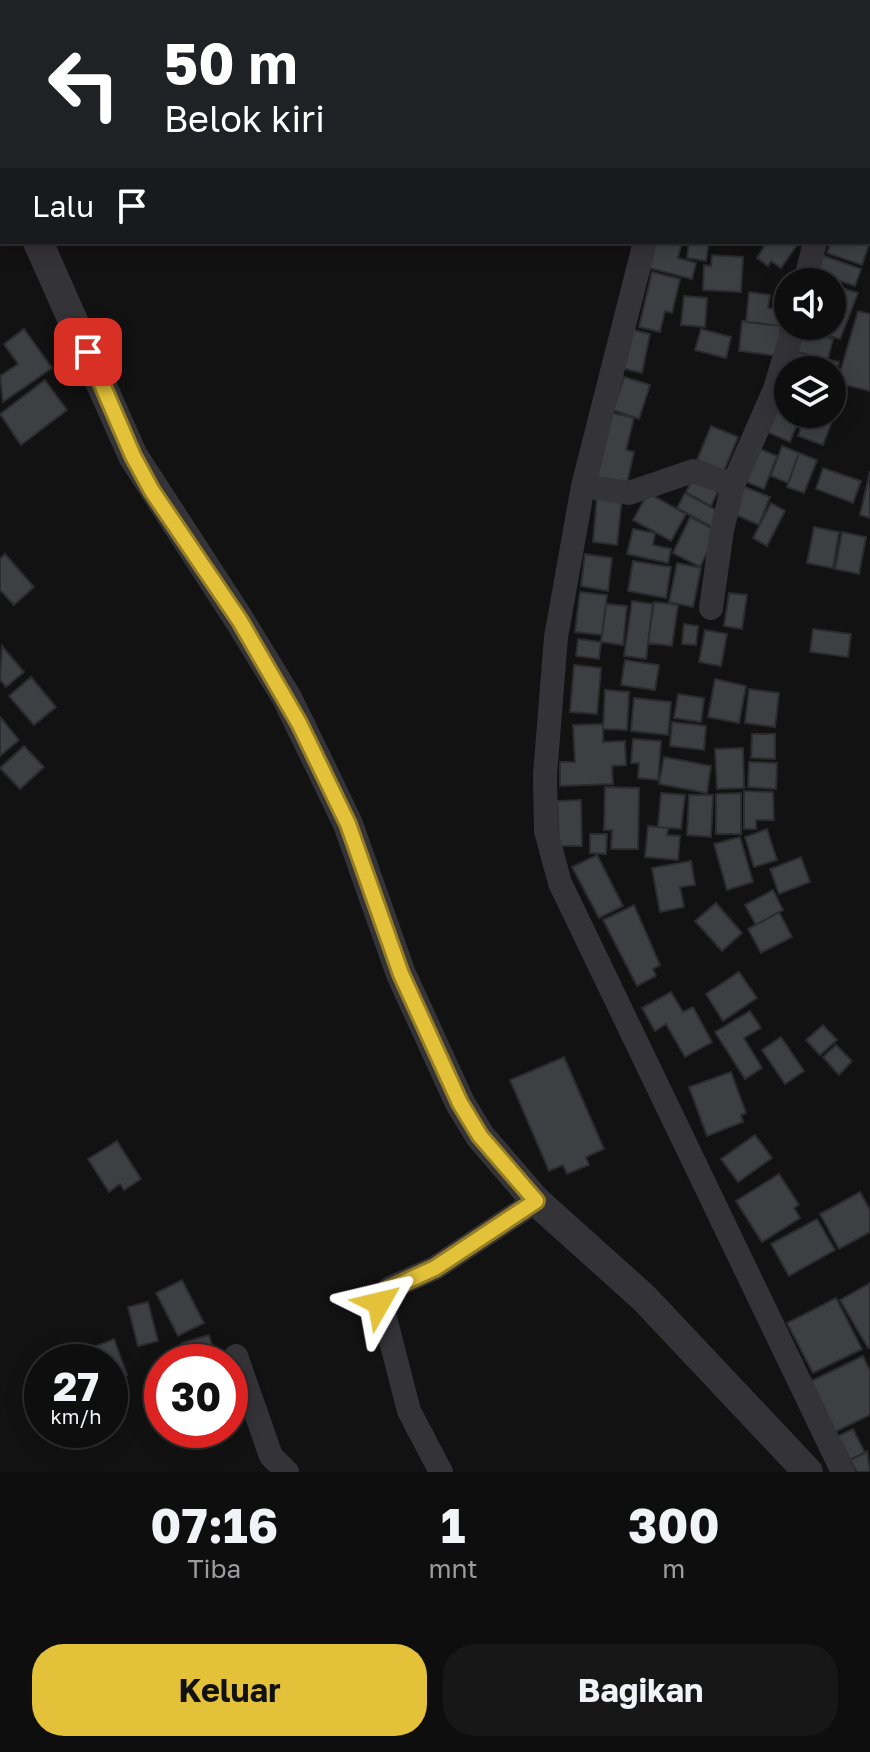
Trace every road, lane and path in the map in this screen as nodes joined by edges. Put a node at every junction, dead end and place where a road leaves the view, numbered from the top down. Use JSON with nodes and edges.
{"nodes":[{"id":1,"x":39,"y":244,"type":"edge"},
{"id":2,"x":644,"y":244,"type":"edge"},
{"id":3,"x":814,"y":244,"type":"edge"},
{"id":4,"x":808,"y":268,"type":"edge"},
{"id":5,"x":790,"y":340,"type":"edge"},
{"id":6,"x":733,"y":485,"type":"junction"},
{"id":7,"x":583,"y":486,"type":"junction"},
{"id":8,"x":711,"y":608,"type":"dead end"},
{"id":9,"x":536,"y":1201,"type":"junction"},
{"id":10,"x":248,"y":1390,"type":"edge"},
{"id":11,"x":287,"y":1472,"type":"edge"},
{"id":12,"x":441,"y":1472,"type":"edge"},
{"id":13,"x":808,"y":1472,"type":"edge"},
{"id":14,"x":843,"y":1472,"type":"edge"}],
"edges":[{"from":1,"to":9,"type":"street"},
{"from":2,"to":7,"type":"street"},
{"from":3,"to":4,"type":"street"},
{"from":5,"to":6,"type":"street"},
{"from":6,"to":7,"type":"street"},
{"from":6,"to":8,"type":"street"},
{"from":7,"to":14,"type":"street"},
{"from":9,"to":12,"type":"street"},
{"from":9,"to":13,"type":"street"},
{"from":10,"to":11,"type":"street"}]}
